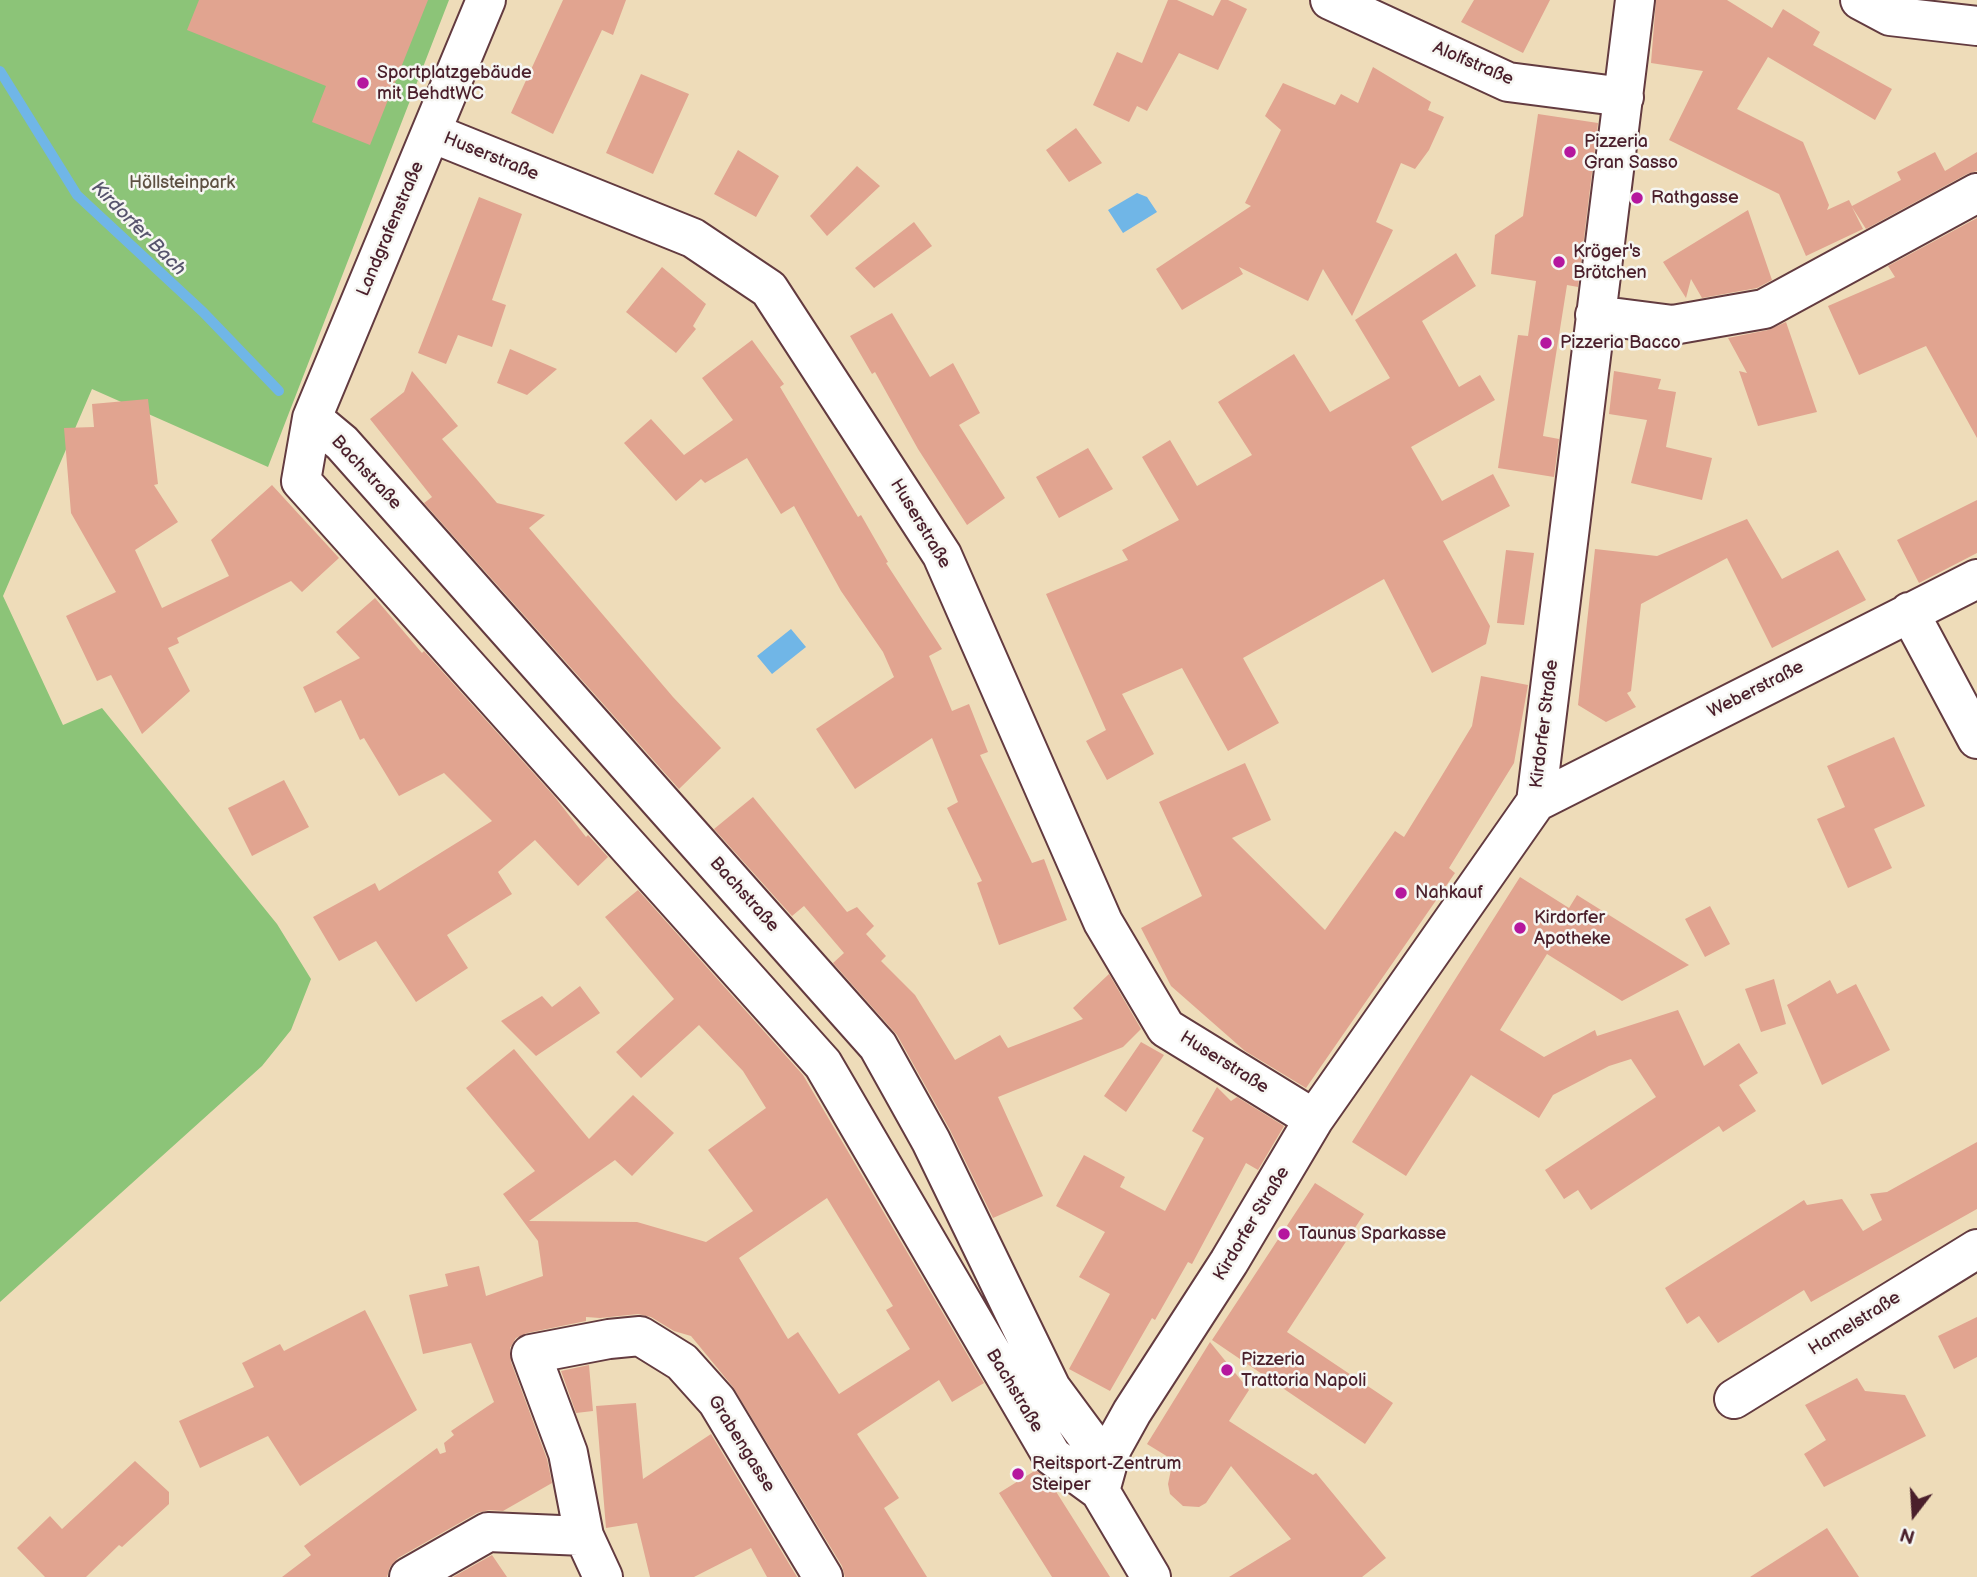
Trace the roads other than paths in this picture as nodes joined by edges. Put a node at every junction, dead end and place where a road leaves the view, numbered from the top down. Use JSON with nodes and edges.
{"nodes":[{"id":1,"x":486,"y":0,"type":"edge"},
{"id":2,"x":1331,"y":0,"type":"edge"},
{"id":3,"x":1634,"y":0,"type":"edge"},
{"id":4,"x":1860,"y":0,"type":"edge"},
{"id":5,"x":1977,"y":26,"type":"edge"},
{"id":6,"x":1624,"y":97,"type":"junction"},
{"id":7,"x":432,"y":133,"type":"junction"},
{"id":8,"x":1977,"y":193,"type":"edge"},
{"id":9,"x":1595,"y":315,"type":"junction"},
{"id":10,"x":312,"y":418,"type":"junction"},
{"id":11,"x":1977,"y":579,"type":"edge"},
{"id":12,"x":1909,"y":612,"type":"junction"},
{"id":13,"x":1977,"y":739,"type":"edge"},
{"id":14,"x":1536,"y":802,"type":"junction"},
{"id":15,"x":1314,"y":1119,"type":"junction"},
{"id":16,"x":1977,"y":1249,"type":"edge"},
{"id":17,"x":1734,"y":1399,"type":"dead end"},
{"id":18,"x":1100,"y":1491,"type":"junction"},
{"id":19,"x":584,"y":1536,"type":"junction"},
{"id":20,"x":409,"y":1577,"type":"edge"},
{"id":21,"x":603,"y":1577,"type":"edge"},
{"id":22,"x":823,"y":1577,"type":"edge"},
{"id":23,"x":1151,"y":1577,"type":"edge"}],
"edges":[{"from":1,"to":7,"type":"street","name":"Landgrafenstraße"},
{"from":2,"to":6,"type":"street","name":"Alolfstraße"},
{"from":3,"to":6,"type":"street","name":"Kirdorfer Straße"},
{"from":4,"to":5,"type":"street"},
{"from":6,"to":9,"type":"street","name":"Kirdorfer Straße"},
{"from":7,"to":10,"type":"street","name":"Landgrafenstraße"},
{"from":7,"to":15,"type":"street","name":"Huserstraße"},
{"from":8,"to":9,"type":"street"},
{"from":9,"to":14,"type":"street","name":"Kirdorfer Straße"},
{"from":10,"to":18,"type":"street","name":"Bachstraße"},
{"from":10,"to":18,"type":"street","name":"Bachstraße"},
{"from":11,"to":12,"type":"street","name":"Weberstraße"},
{"from":12,"to":13,"type":"street"},
{"from":12,"to":14,"type":"street","name":"Weberstraße"},
{"from":14,"to":15,"type":"street","name":"Kirdorfer Straße"},
{"from":15,"to":18,"type":"street","name":"Kirdorfer Straße"},
{"from":16,"to":17,"type":"street","name":"Hamelstraße"},
{"from":18,"to":23,"type":"street","name":"Bachstraße"},
{"from":19,"to":20,"type":"street"},
{"from":19,"to":21,"type":"street"},
{"from":19,"to":22,"type":"street","name":"Grabengasse"}]}
